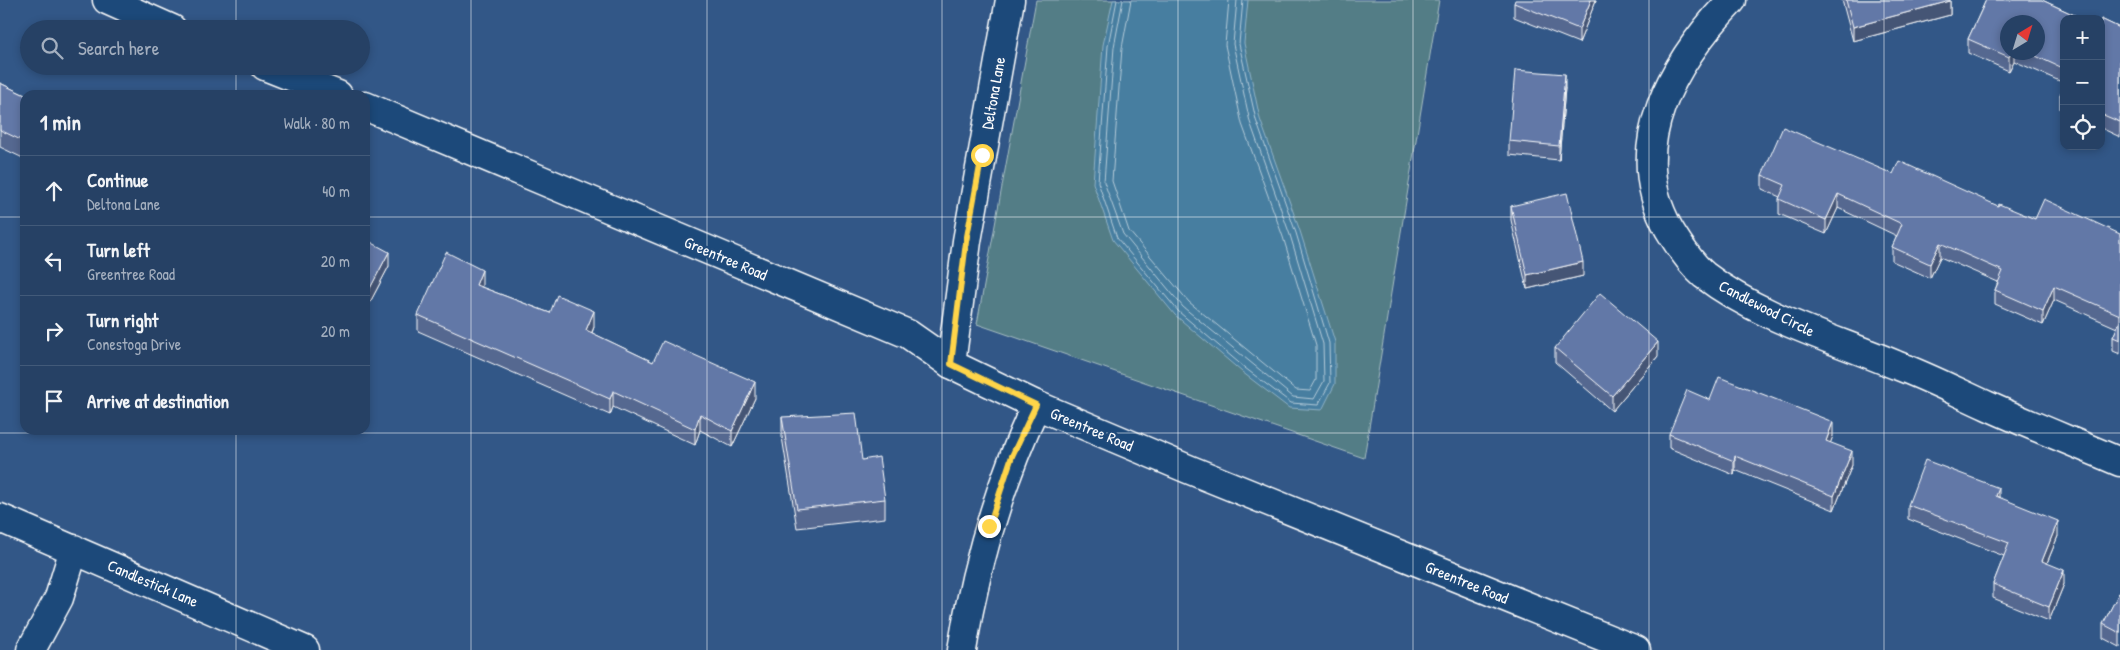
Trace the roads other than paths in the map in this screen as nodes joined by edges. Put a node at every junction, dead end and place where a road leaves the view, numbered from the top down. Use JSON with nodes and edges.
{"nodes":[{"id":1,"x":107,"y":0,"type":"edge"},
{"id":2,"x":1010,"y":0,"type":"edge"},
{"id":3,"x":1732,"y":0,"type":"edge"},
{"id":4,"x":152,"y":20,"type":"edge"},
{"id":5,"x":288,"y":75,"type":"edge"},
{"id":6,"x":326,"y":90,"type":"edge"},
{"id":7,"x":370,"y":108,"type":"edge"},
{"id":8,"x":951,"y":364,"type":"junction"},
{"id":9,"x":1036,"y":405,"type":"junction"},
{"id":10,"x":2120,"y":462,"type":"edge"},
{"id":11,"x":0,"y":518,"type":"edge"},
{"id":12,"x":74,"y":549,"type":"junction"},
{"id":13,"x":31,"y":650,"type":"edge"},
{"id":14,"x":305,"y":650,"type":"edge"},
{"id":15,"x":962,"y":650,"type":"edge"},
{"id":16,"x":1636,"y":650,"type":"edge"}],
"edges":[{"from":1,"to":4,"type":"street"},
{"from":2,"to":8,"type":"street","name":"Deltona Lane"},
{"from":3,"to":10,"type":"street","name":"Candlewood Circle"},
{"from":5,"to":6,"type":"street"},
{"from":7,"to":8,"type":"street","name":"Greentree Road"},
{"from":8,"to":9,"type":"street","name":"Greentree Road"},
{"from":9,"to":15,"type":"street"},
{"from":9,"to":16,"type":"street","name":"Greentree Road"},
{"from":11,"to":12,"type":"street","name":"Candlestick Lane"},
{"from":12,"to":13,"type":"street"},
{"from":12,"to":14,"type":"street","name":"Candlestick Lane"}]}
